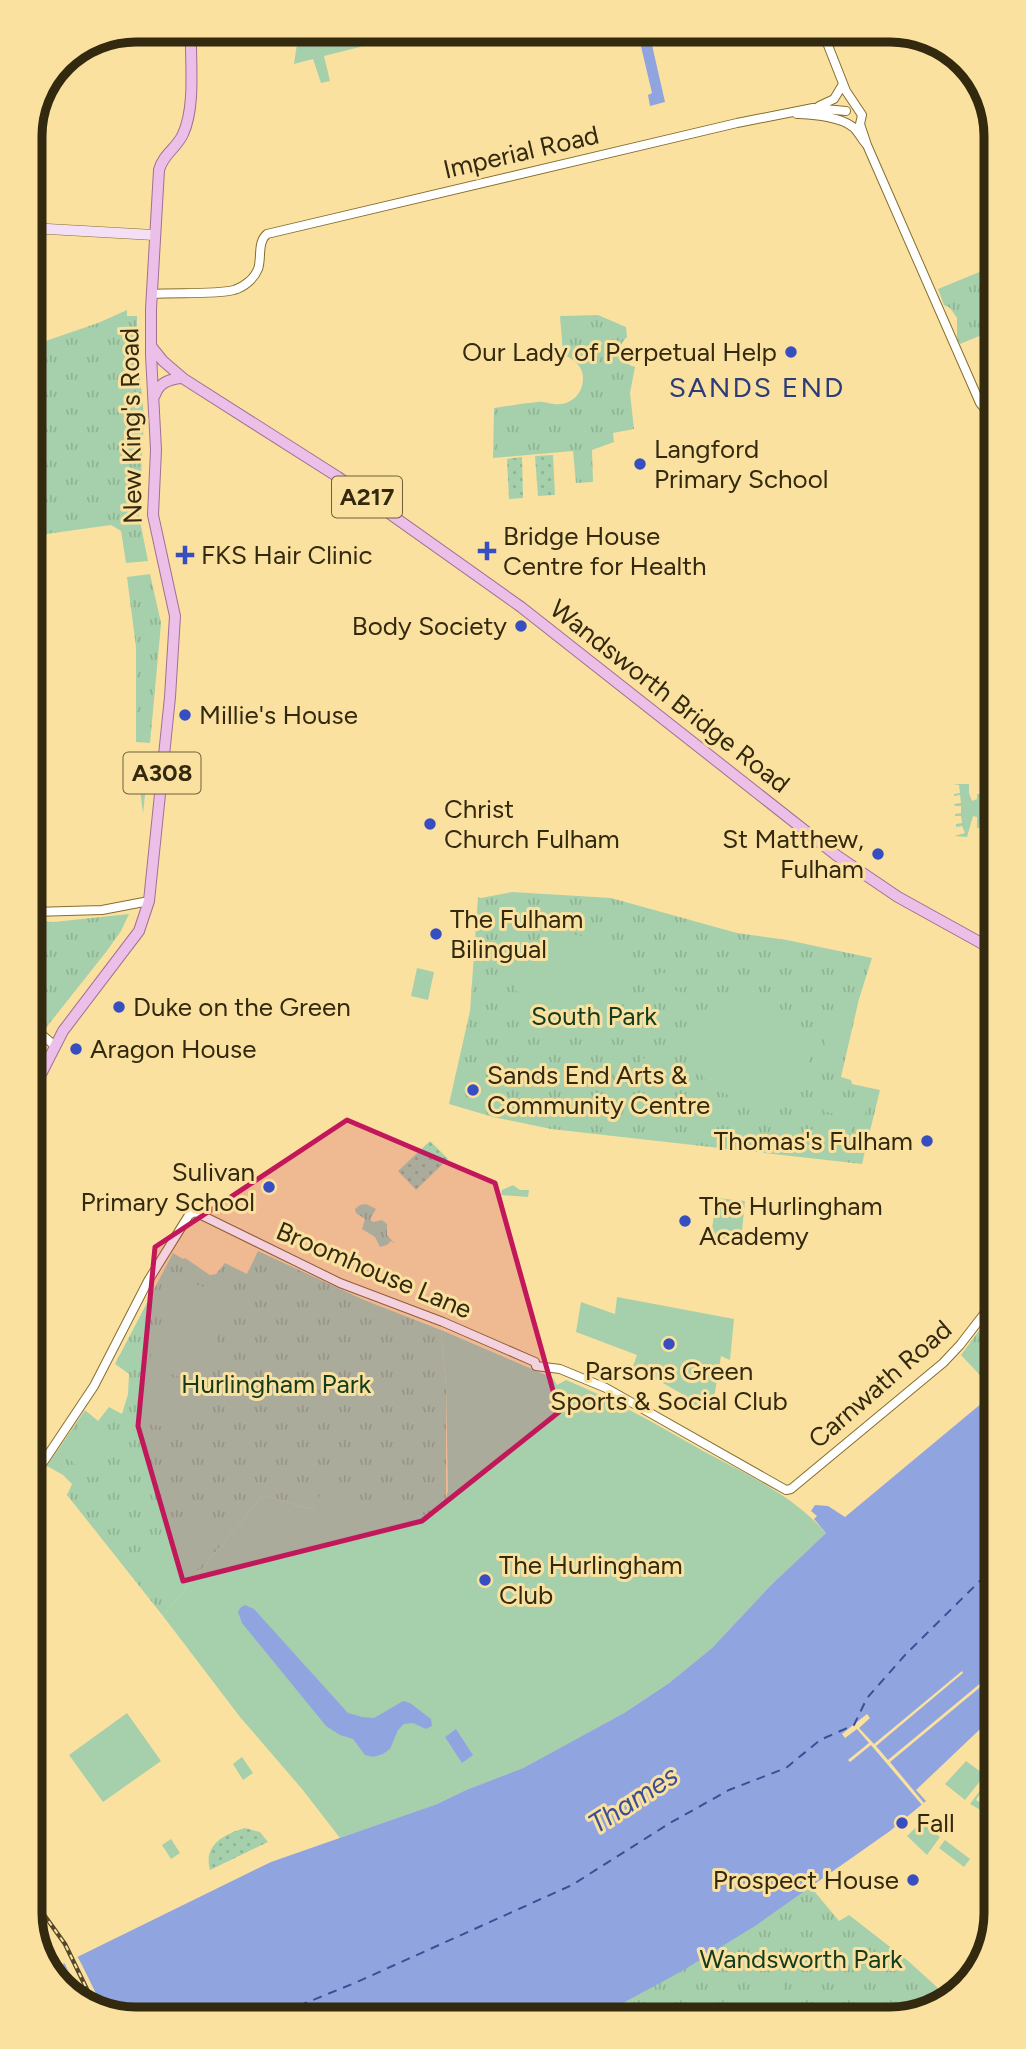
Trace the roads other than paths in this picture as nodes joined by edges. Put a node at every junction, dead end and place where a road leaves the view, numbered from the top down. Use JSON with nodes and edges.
{"nodes":[{"id":1,"x":191,"y":42,"type":"edge"},
{"id":2,"x":827,"y":42,"type":"edge"},
{"id":3,"x":844,"y":88,"type":"junction"},
{"id":4,"x":813,"y":108,"type":"junction"},
{"id":5,"x":849,"y":109,"type":"junction"},
{"id":6,"x":787,"y":114,"type":"junction"},
{"id":7,"x":852,"y":124,"type":"junction"},
{"id":8,"x":42,"y":229,"type":"edge"},
{"id":9,"x":154,"y":235,"type":"junction"},
{"id":10,"x":152,"y":293,"type":"junction"},
{"id":11,"x":151,"y":346,"type":"junction"},
{"id":12,"x":152,"y":370,"type":"junction"},
{"id":13,"x":182,"y":379,"type":"junction"},
{"id":14,"x":154,"y":398,"type":"junction"},
{"id":15,"x":984,"y":408,"type":"edge"},
{"id":16,"x":149,"y":901,"type":"junction"},
{"id":17,"x":42,"y":912,"type":"edge"},
{"id":18,"x":984,"y":945,"type":"edge"},
{"id":19,"x":42,"y":1035,"type":"edge"},
{"id":20,"x":55,"y":1046,"type":"junction"},
{"id":21,"x":42,"y":1072,"type":"edge"},
{"id":22,"x":984,"y":1314,"type":"edge"},
{"id":23,"x":42,"y":1464,"type":"edge"},
{"id":24,"x":786,"y":1489,"type":"joint"}],
"edges":[{"from":1,"to":9,"type":"main road","name":"New King's Road","number":"A308"},
{"from":2,"to":3,"type":"street"},
{"from":3,"to":4,"type":"street"},
{"from":3,"to":5,"type":"street"},
{"from":4,"to":5,"type":"street","name":"Imperial Road"},
{"from":4,"to":6,"type":"street","name":"Imperial Road"},
{"from":5,"to":7,"type":"street"},
{"from":5,"to":7,"type":"street"},
{"from":6,"to":7,"type":"street","name":"Imperial Road"},
{"from":6,"to":10,"type":"street","name":"Imperial Road"},
{"from":7,"to":15,"type":"street"},
{"from":8,"to":9,"type":"main road"},
{"from":9,"to":10,"type":"main road","name":"New King's Road","number":"A308"},
{"from":10,"to":11,"type":"main road","name":"New King's Road","number":"A308"},
{"from":11,"to":12,"type":"main road","name":"New King's Road","number":"A308"},
{"from":11,"to":13,"type":"main road"},
{"from":12,"to":13,"type":"main road","number":"A217"},
{"from":12,"to":14,"type":"main road","name":"New King's Road","number":"A308"},
{"from":13,"to":14,"type":"main road"},
{"from":13,"to":18,"type":"main road","name":"Wandsworth Bridge Road","number":"A217"},
{"from":14,"to":16,"type":"main road","name":"New King's Road","number":"A308"},
{"from":16,"to":17,"type":"street"},
{"from":16,"to":20,"type":"main road","name":"New King's Road","number":"A308"},
{"from":19,"to":20,"type":"street"},
{"from":20,"to":21,"type":"main road","name":"New King's Road","number":"A308"},
{"from":22,"to":24,"type":"street","name":"Carnwath Road"},
{"from":23,"to":24,"type":"street","name":"Broomhouse Lane"}]}
